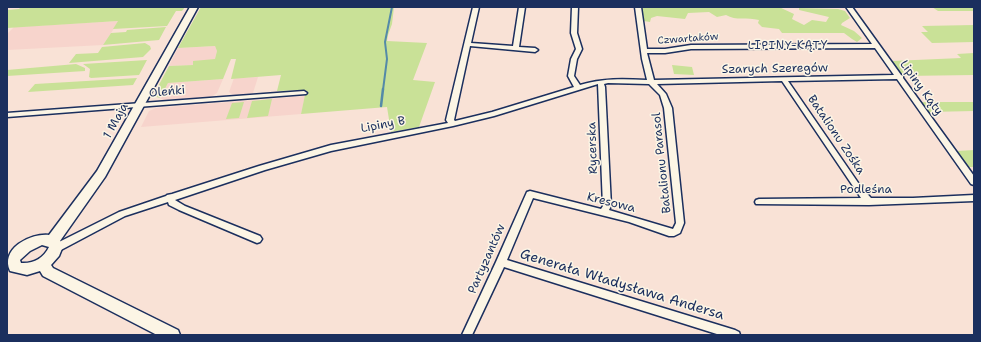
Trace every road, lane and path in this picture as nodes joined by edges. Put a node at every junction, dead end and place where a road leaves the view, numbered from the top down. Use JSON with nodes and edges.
{"nodes":[{"id":1,"x":194,"y":7,"type":"edge"},
{"id":2,"x":476,"y":7,"type":"edge"},
{"id":3,"x":522,"y":7,"type":"edge"},
{"id":4,"x":574,"y":7,"type":"edge"},
{"id":5,"x":638,"y":7,"type":"edge"},
{"id":6,"x":850,"y":7,"type":"edge"},
{"id":7,"x":467,"y":44,"type":"junction"},
{"id":8,"x":878,"y":46,"type":"junction"},
{"id":9,"x":516,"y":48,"type":"junction"},
{"id":10,"x":535,"y":50,"type":"dead end"},
{"id":11,"x":644,"y":51,"type":"junction"},
{"id":12,"x":901,"y":77,"type":"junction"},
{"id":13,"x":784,"y":80,"type":"junction"},
{"id":14,"x":650,"y":81,"type":"junction"},
{"id":15,"x":600,"y":82,"type":"junction"},
{"id":16,"x":578,"y":87,"type":"junction"},
{"id":17,"x":304,"y":93,"type":"dead end"},
{"id":18,"x":140,"y":105,"type":"junction"},
{"id":19,"x":7,"y":115,"type":"edge"},
{"id":20,"x":453,"y":124,"type":"junction"},
{"id":21,"x":974,"y":182,"type":"edge"},
{"id":22,"x":530,"y":194,"type":"joint"},
{"id":23,"x":170,"y":197,"type":"junction"},
{"id":24,"x":974,"y":198,"type":"edge"},
{"id":25,"x":759,"y":202,"type":"dead end"},
{"id":26,"x":869,"y":202,"type":"junction"},
{"id":27,"x":603,"y":213,"type":"junction"},
{"id":28,"x":680,"y":223,"type":"joint"},
{"id":29,"x":257,"y":238,"type":"dead end"},
{"id":30,"x":54,"y":244,"type":"junction"},
{"id":31,"x":13,"y":250,"type":"edge"},
{"id":32,"x":501,"y":262,"type":"junction"},
{"id":33,"x":43,"y":263,"type":"junction"},
{"id":34,"x":172,"y":335,"type":"edge"},
{"id":35,"x":467,"y":335,"type":"edge"},
{"id":36,"x":735,"y":335,"type":"edge"}],
"edges":[{"from":1,"to":18,"type":"main road","name":"1 Maja"},
{"from":2,"to":7,"type":"street"},
{"from":3,"to":9,"type":"street"},
{"from":4,"to":16,"type":"street"},
{"from":5,"to":11,"type":"street"},
{"from":6,"to":8,"type":"street","name":"Lipiny Kąty"},
{"from":7,"to":9,"type":"street"},
{"from":7,"to":20,"type":"street"},
{"from":8,"to":11,"type":"street","name":"Czwartaków"},
{"from":8,"to":12,"type":"street","name":"Lipiny Kąty"},
{"from":9,"to":10,"type":"street"},
{"from":11,"to":14,"type":"street"},
{"from":12,"to":13,"type":"street","name":"Szarych Szeregów"},
{"from":12,"to":21,"type":"street","name":"Lipiny Kąty"},
{"from":13,"to":14,"type":"street","name":"Szarych Szeregów"},
{"from":13,"to":26,"type":"street","name":"Batalionu Zośka"},
{"from":14,"to":15,"type":"street","name":"Lipiny B"},
{"from":14,"to":28,"type":"street","name":"Batalionu Parasol"},
{"from":15,"to":16,"type":"street","name":"Lipiny B"},
{"from":15,"to":27,"type":"street","name":"Rycerska"},
{"from":16,"to":20,"type":"street","name":"Lipiny B"},
{"from":17,"to":18,"type":"street","name":"Oleńki"},
{"from":18,"to":19,"type":"street","name":"Oleńki"},
{"from":18,"to":30,"type":"main road","name":"1 Maja"},
{"from":20,"to":23,"type":"street","name":"Lipiny B"},
{"from":22,"to":27,"type":"street","name":"Kresowa"},
{"from":22,"to":32,"type":"street","name":"Partyzantów"},
{"from":23,"to":29,"type":"street"},
{"from":23,"to":30,"type":"street","name":"Lipiny B"},
{"from":24,"to":26,"type":"street","name":"Podleśna"},
{"from":25,"to":26,"type":"street","name":"Podleśna"},
{"from":27,"to":28,"type":"street","name":"Kresowa"},
{"from":30,"to":31,"type":"main road"},
{"from":30,"to":33,"type":"main road","name":"1 Maja"},
{"from":31,"to":33,"type":"main road"},
{"from":32,"to":35,"type":"street","name":"Partyzantów"},
{"from":32,"to":36,"type":"street","name":"Generała Władysława Andersa"},
{"from":33,"to":34,"type":"main road"}]}
